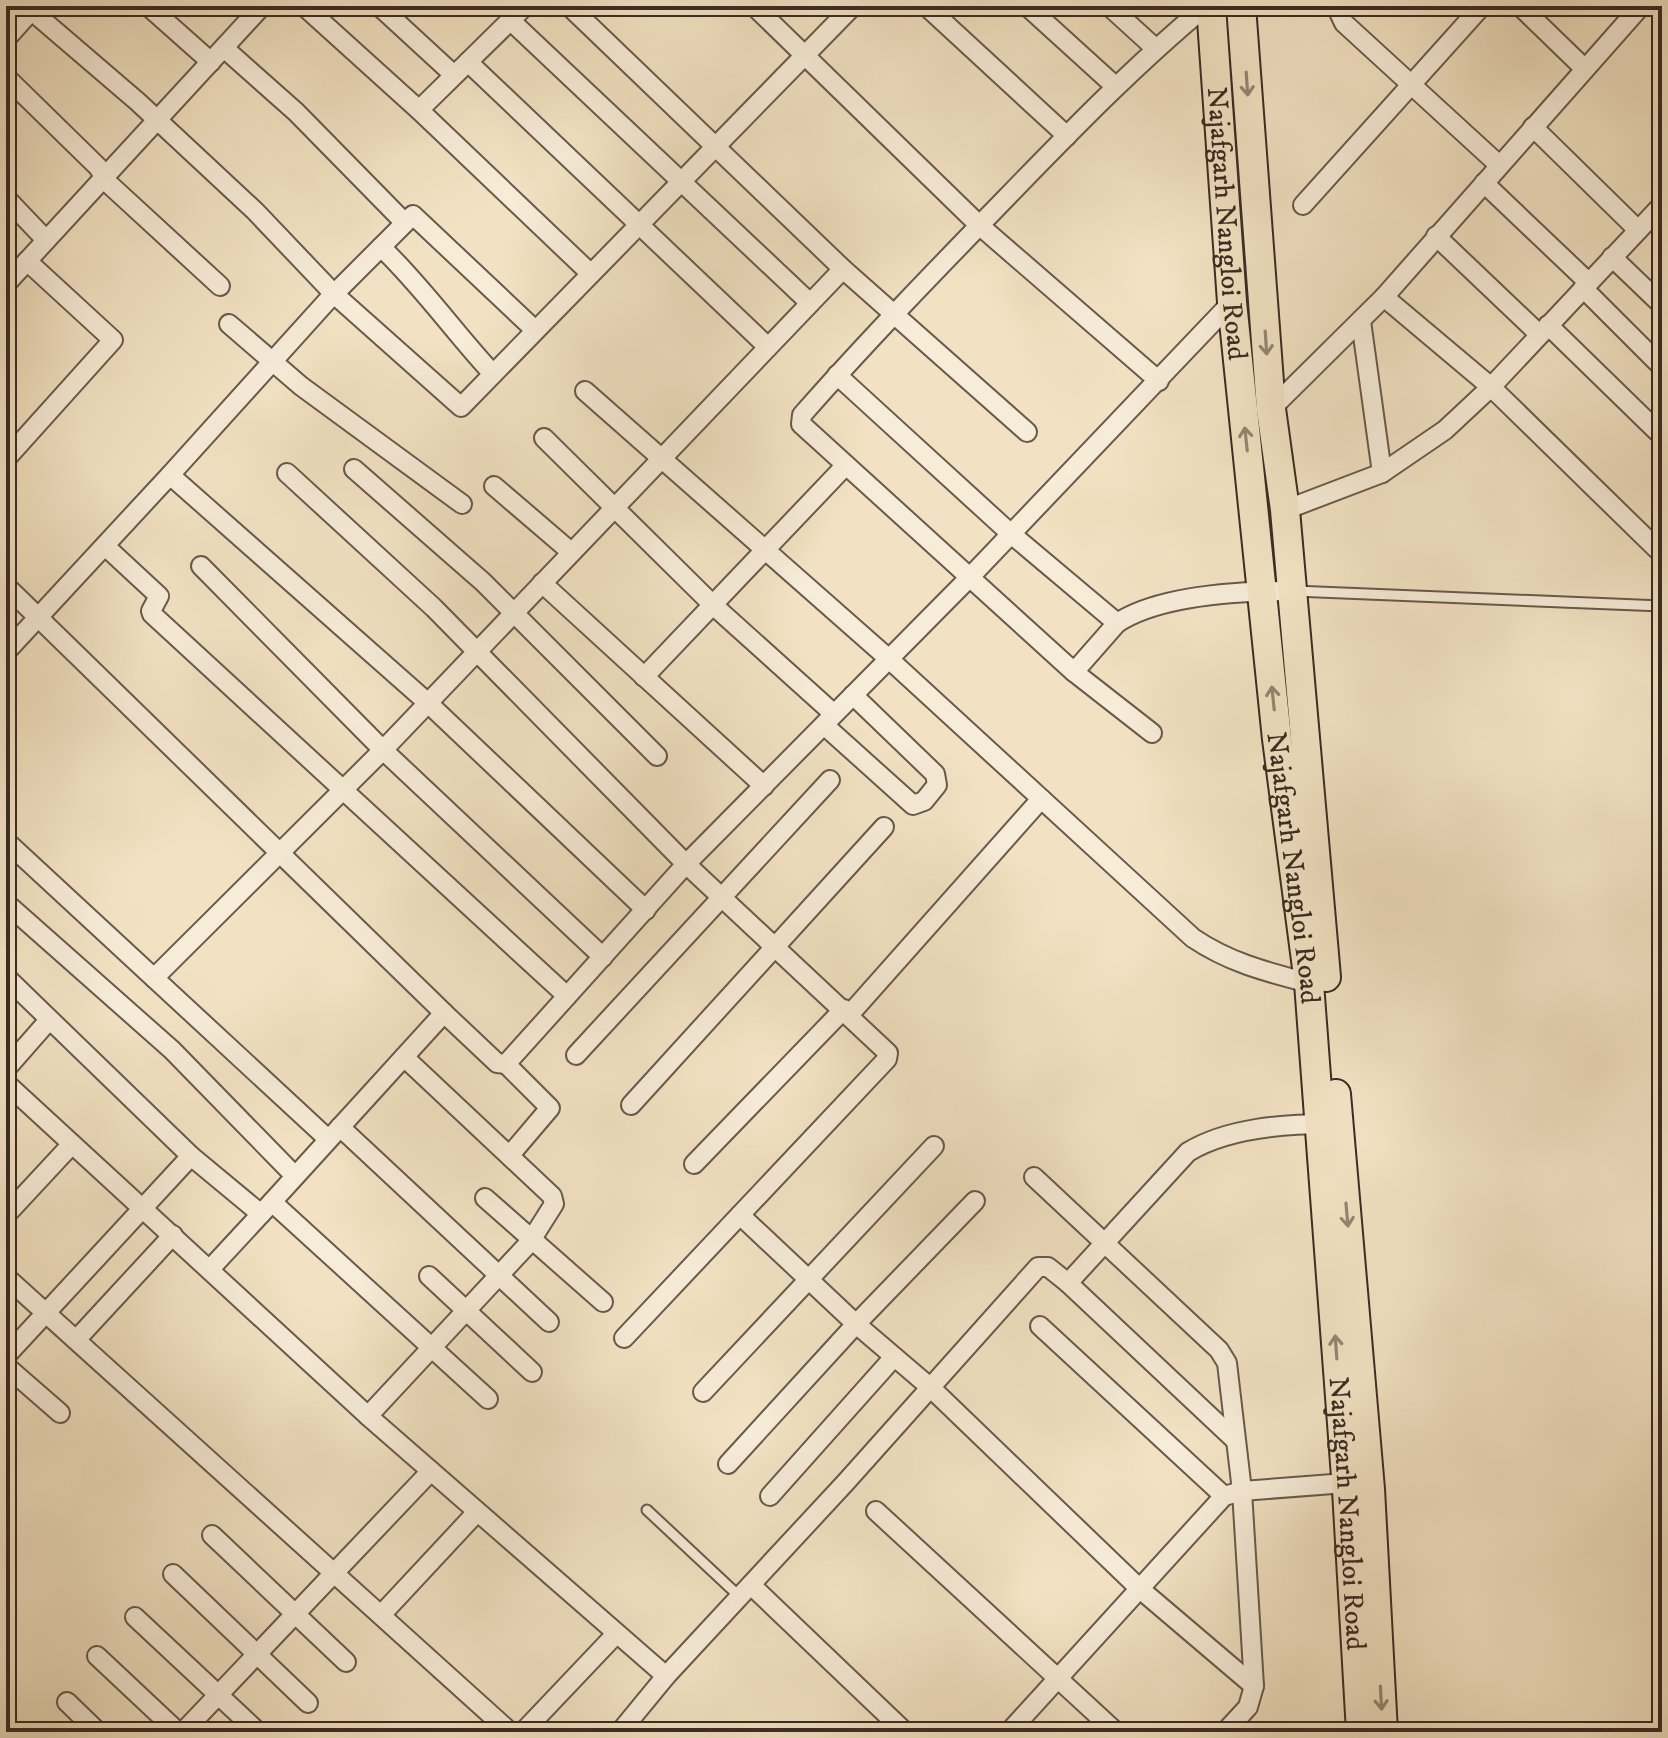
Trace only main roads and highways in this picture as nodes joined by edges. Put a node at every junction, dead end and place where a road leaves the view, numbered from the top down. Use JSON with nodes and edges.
{"nodes":[{"id":1,"x":1208,"y":6,"type":"edge"},
{"id":2,"x":1241,"y":6,"type":"edge"},
{"id":3,"x":1329,"y":1124,"type":"junction"},
{"id":4,"x":1361,"y":1732,"type":"edge"},
{"id":5,"x":1383,"y":1732,"type":"edge"}],
"edges":[{"from":3,"to":1,"type":"main road","name":"Najafgarh Nangloi Road","one_way":true},
{"from":2,"to":3,"type":"main road","name":"Najafgarh Nangloi Road","one_way":true},
{"from":4,"to":3,"type":"main road","name":"Najafgarh Nangloi Road","one_way":true},
{"from":3,"to":5,"type":"main road","name":"Najafgarh Nangloi Road","one_way":true}]}
